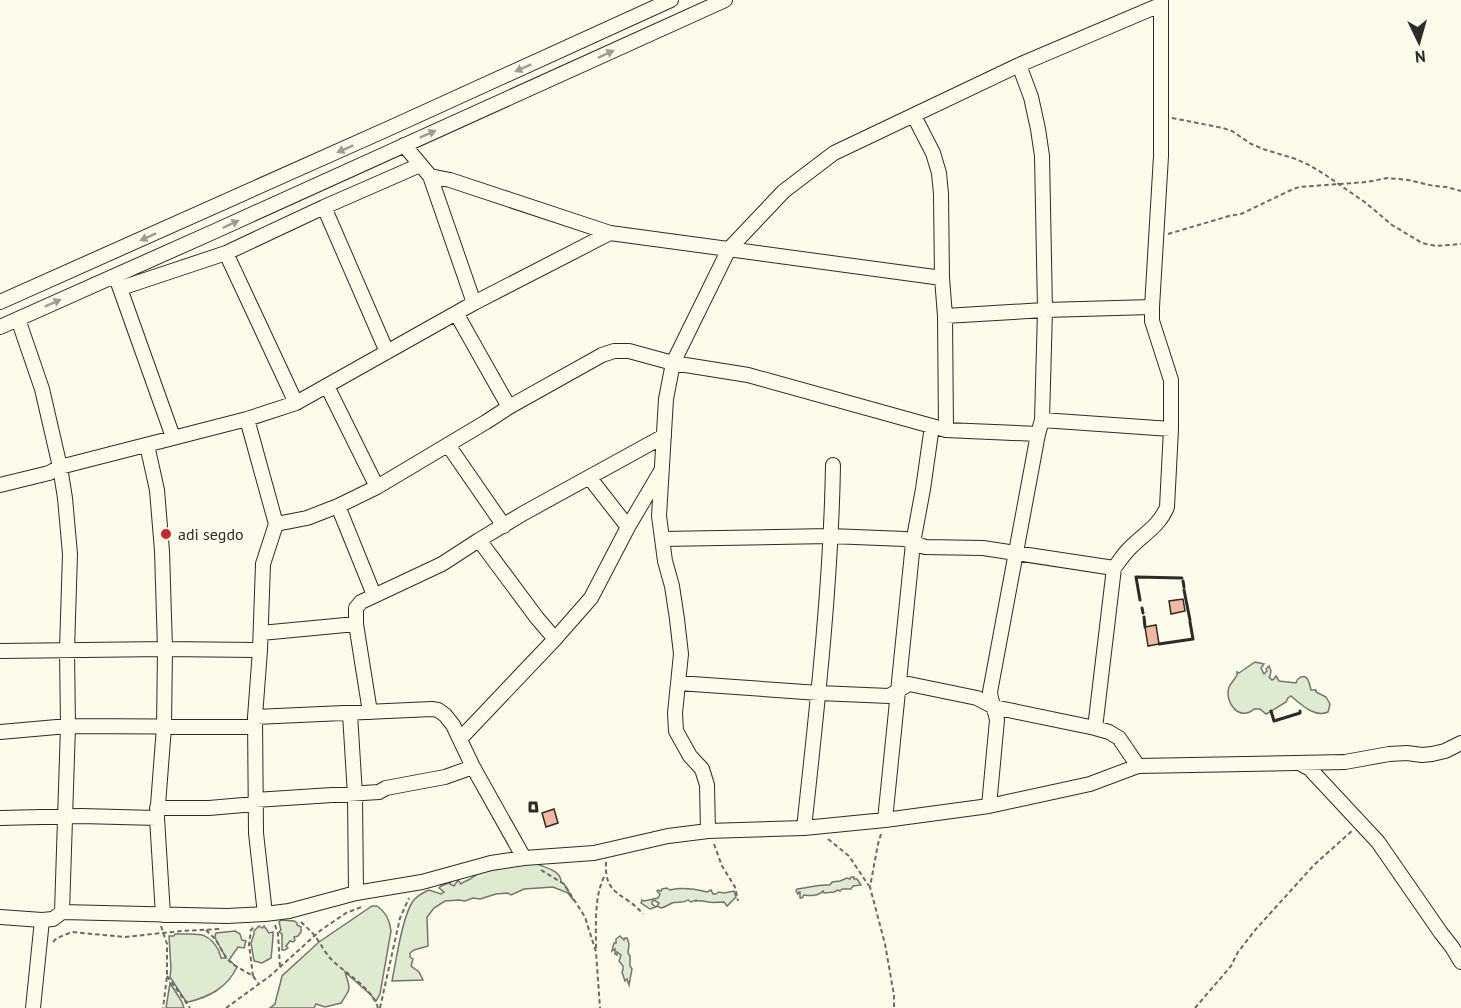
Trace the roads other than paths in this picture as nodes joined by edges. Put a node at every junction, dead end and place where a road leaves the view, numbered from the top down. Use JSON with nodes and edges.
{"nodes":[{"id":1,"x":671,"y":0,"type":"edge"},
{"id":2,"x":725,"y":0,"type":"edge"},
{"id":3,"x":1160,"y":2,"type":"edge"},
{"id":4,"x":555,"y":53,"type":"junction"},
{"id":5,"x":1019,"y":65,"type":"junction"},
{"id":6,"x":563,"y":74,"type":"junction"},
{"id":7,"x":914,"y":116,"type":"junction"},
{"id":8,"x":404,"y":145,"type":"junction"},
{"id":9,"x":425,"y":170,"type":"junction"},
{"id":10,"x":324,"y":207,"type":"junction"},
{"id":11,"x":610,"y":233,"type":"junction"},
{"id":12,"x":729,"y":249,"type":"junction"},
{"id":13,"x":226,"y":253,"type":"junction"},
{"id":14,"x":942,"y":278,"type":"junction"},
{"id":15,"x":118,"y":282,"type":"junction"},
{"id":16,"x":0,"y":302,"type":"edge"},
{"id":17,"x":474,"y":303,"type":"junction"},
{"id":18,"x":1152,"y":307,"type":"junction"},
{"id":19,"x":1045,"y":310,"type":"junction"},
{"id":20,"x":456,"y":313,"type":"junction"},
{"id":21,"x":945,"y":316,"type":"junction"},
{"id":22,"x":18,"y":319,"type":"junction"},
{"id":23,"x":0,"y":327,"type":"edge"},
{"id":24,"x":387,"y":352,"type":"junction"},
{"id":25,"x":674,"y":363,"type":"junction"},
{"id":26,"x":327,"y":386,"type":"junction"},
{"id":27,"x":296,"y":403,"type":"junction"},
{"id":28,"x":509,"y":407,"type":"junction"},
{"id":29,"x":247,"y":419,"type":"junction"},
{"id":30,"x":1040,"y":427,"type":"junction"},
{"id":31,"x":939,"y":428,"type":"junction"},
{"id":32,"x":1171,"y":429,"type":"junction"},
{"id":33,"x":664,"y":436,"type":"junction"},
{"id":34,"x":173,"y":438,"type":"junction"},
{"id":35,"x":147,"y":445,"type":"junction"},
{"id":36,"x":448,"y":445,"type":"junction"},
{"id":37,"x":833,"y":465,"type":"dead end"},
{"id":38,"x":60,"y":467,"type":"junction"},
{"id":39,"x":662,"y":469,"type":"junction"},
{"id":40,"x":589,"y":477,"type":"junction"},
{"id":41,"x":0,"y":485,"type":"edge"},
{"id":42,"x":377,"y":487,"type":"junction"},
{"id":43,"x":338,"y":506,"type":"junction"},
{"id":44,"x":276,"y":524,"type":"junction"},
{"id":45,"x":504,"y":526,"type":"junction"},
{"id":46,"x":628,"y":527,"type":"junction"},
{"id":47,"x":830,"y":536,"type":"junction"},
{"id":48,"x":662,"y":539,"type":"junction"},
{"id":49,"x":478,"y":540,"type":"junction"},
{"id":50,"x":913,"y":543,"type":"junction"},
{"id":51,"x":1016,"y":552,"type":"junction"},
{"id":52,"x":1114,"y":568,"type":"junction"},
{"id":53,"x":374,"y":595,"type":"junction"},
{"id":54,"x":356,"y":624,"type":"junction"},
{"id":55,"x":261,"y":633,"type":"junction"},
{"id":56,"x":555,"y":639,"type":"junction"},
{"id":57,"x":165,"y":649,"type":"junction"},
{"id":58,"x":67,"y":650,"type":"junction"},
{"id":59,"x":260,"y":650,"type":"junction"},
{"id":60,"x":0,"y":651,"type":"edge"},
{"id":61,"x":678,"y":683,"type":"junction"},
{"id":62,"x":897,"y":691,"type":"junction"},
{"id":63,"x":819,"y":693,"type":"junction"},
{"id":64,"x":994,"y":707,"type":"junction"},
{"id":65,"x":370,"y":712,"type":"junction"},
{"id":66,"x":350,"y":714,"type":"junction"},
{"id":67,"x":255,"y":722,"type":"junction"},
{"id":68,"x":68,"y":726,"type":"junction"},
{"id":69,"x":164,"y":727,"type":"junction"},
{"id":70,"x":1095,"y":728,"type":"junction"},
{"id":71,"x":0,"y":732,"type":"edge"},
{"id":72,"x":460,"y":739,"type":"junction"},
{"id":73,"x":1461,"y":743,"type":"edge"},
{"id":74,"x":1301,"y":764,"type":"junction"},
{"id":75,"x":1138,"y":766,"type":"junction"},
{"id":76,"x":473,"y":767,"type":"junction"},
{"id":77,"x":355,"y":795,"type":"junction"},
{"id":78,"x":255,"y":802,"type":"junction"},
{"id":79,"x":989,"y":806,"type":"junction"},
{"id":80,"x":157,"y":813,"type":"junction"},
{"id":81,"x":65,"y":816,"type":"junction"},
{"id":82,"x":0,"y":818,"type":"edge"},
{"id":83,"x":885,"y":820,"type":"junction"},
{"id":84,"x":804,"y":828,"type":"junction"},
{"id":85,"x":708,"y":831,"type":"junction"},
{"id":86,"x":524,"y":858,"type":"junction"},
{"id":87,"x":356,"y":893,"type":"junction"},
{"id":88,"x":62,"y":912,"type":"junction"},
{"id":89,"x":163,"y":915,"type":"junction"},
{"id":90,"x":0,"y":917,"type":"edge"},
{"id":91,"x":42,"y":920,"type":"junction"},
{"id":92,"x":265,"y":920,"type":"junction"},
{"id":93,"x":1461,"y":962,"type":"edge"},
{"id":94,"x":33,"y":1008,"type":"edge"}],
"edges":[{"from":1,"to":4,"type":"street"},
{"from":6,"to":2,"type":"street","one_way":true},
{"from":3,"to":5,"type":"street"},
{"from":3,"to":18,"type":"street"},
{"from":4,"to":6,"type":"street"},
{"from":4,"to":16,"type":"street","one_way":true},
{"from":5,"to":7,"type":"street"},
{"from":5,"to":19,"type":"street"},
{"from":8,"to":6,"type":"street","one_way":true},
{"from":7,"to":12,"type":"street"},
{"from":7,"to":14,"type":"street"},
{"from":8,"to":9,"type":"street"},
{"from":15,"to":8,"type":"street","one_way":true},
{"from":9,"to":10,"type":"street"},
{"from":9,"to":11,"type":"street"},
{"from":9,"to":17,"type":"street"},
{"from":10,"to":13,"type":"street"},
{"from":10,"to":24,"type":"street"},
{"from":11,"to":12,"type":"street"},
{"from":11,"to":17,"type":"street"},
{"from":12,"to":14,"type":"street"},
{"from":12,"to":25,"type":"street"},
{"from":13,"to":15,"type":"street"},
{"from":13,"to":27,"type":"street"},
{"from":14,"to":21,"type":"street"},
{"from":22,"to":15,"type":"street","one_way":true},
{"from":15,"to":34,"type":"street"},
{"from":17,"to":20,"type":"street"},
{"from":18,"to":19,"type":"street"},
{"from":18,"to":32,"type":"street"},
{"from":19,"to":21,"type":"street"},
{"from":19,"to":30,"type":"street"},
{"from":20,"to":24,"type":"street"},
{"from":20,"to":28,"type":"street"},
{"from":21,"to":31,"type":"street"},
{"from":22,"to":23,"type":"street"},
{"from":22,"to":38,"type":"street"},
{"from":24,"to":26,"type":"street"},
{"from":25,"to":28,"type":"street"},
{"from":25,"to":31,"type":"street"},
{"from":25,"to":33,"type":"street"},
{"from":26,"to":27,"type":"street"},
{"from":26,"to":42,"type":"street"},
{"from":27,"to":29,"type":"street"},
{"from":28,"to":36,"type":"street"},
{"from":29,"to":34,"type":"street"},
{"from":29,"to":44,"type":"street"},
{"from":30,"to":31,"type":"street"},
{"from":30,"to":32,"type":"street"},
{"from":30,"to":51,"type":"street"},
{"from":31,"to":50,"type":"street"},
{"from":32,"to":52,"type":"street"},
{"from":33,"to":39,"type":"street"},
{"from":33,"to":40,"type":"street"},
{"from":34,"to":35,"type":"street"},
{"from":35,"to":38,"type":"street"},
{"from":35,"to":57,"type":"street"},
{"from":36,"to":42,"type":"street"},
{"from":36,"to":45,"type":"street"},
{"from":37,"to":47,"type":"street"},
{"from":38,"to":41,"type":"street"},
{"from":38,"to":58,"type":"street"},
{"from":39,"to":46,"type":"street"},
{"from":39,"to":48,"type":"street"},
{"from":40,"to":45,"type":"street"},
{"from":40,"to":46,"type":"street"},
{"from":42,"to":43,"type":"street"},
{"from":43,"to":44,"type":"street"},
{"from":43,"to":53,"type":"street"},
{"from":44,"to":55,"type":"street"},
{"from":45,"to":49,"type":"street"},
{"from":46,"to":56,"type":"street"},
{"from":47,"to":48,"type":"street"},
{"from":47,"to":50,"type":"street"},
{"from":47,"to":63,"type":"street"},
{"from":48,"to":61,"type":"street"},
{"from":49,"to":53,"type":"street"},
{"from":49,"to":56,"type":"street"},
{"from":50,"to":51,"type":"street"},
{"from":50,"to":62,"type":"street"},
{"from":51,"to":52,"type":"street"},
{"from":51,"to":64,"type":"street"},
{"from":52,"to":70,"type":"street"},
{"from":53,"to":54,"type":"street"},
{"from":54,"to":55,"type":"street"},
{"from":54,"to":65,"type":"street"},
{"from":55,"to":59,"type":"street"},
{"from":56,"to":72,"type":"street"},
{"from":57,"to":58,"type":"street"},
{"from":57,"to":59,"type":"street"},
{"from":57,"to":69,"type":"street"},
{"from":58,"to":60,"type":"street"},
{"from":58,"to":68,"type":"street"},
{"from":59,"to":67,"type":"street"},
{"from":61,"to":63,"type":"street"},
{"from":61,"to":85,"type":"street"},
{"from":62,"to":63,"type":"street"},
{"from":62,"to":64,"type":"street"},
{"from":62,"to":83,"type":"street"},
{"from":63,"to":84,"type":"street"},
{"from":64,"to":70,"type":"street"},
{"from":64,"to":79,"type":"street"},
{"from":65,"to":66,"type":"street"},
{"from":65,"to":72,"type":"street"},
{"from":66,"to":67,"type":"street"},
{"from":66,"to":77,"type":"street"},
{"from":67,"to":69,"type":"street"},
{"from":67,"to":78,"type":"street"},
{"from":68,"to":69,"type":"street"},
{"from":68,"to":71,"type":"street"},
{"from":68,"to":81,"type":"street"},
{"from":69,"to":80,"type":"street"},
{"from":70,"to":75,"type":"street"},
{"from":72,"to":76,"type":"street"},
{"from":73,"to":74,"type":"street"},
{"from":74,"to":75,"type":"street"},
{"from":74,"to":93,"type":"street"},
{"from":75,"to":79,"type":"street"},
{"from":76,"to":77,"type":"street"},
{"from":76,"to":86,"type":"street"},
{"from":77,"to":78,"type":"street"},
{"from":77,"to":87,"type":"street"},
{"from":78,"to":80,"type":"street"},
{"from":78,"to":92,"type":"street"},
{"from":79,"to":83,"type":"street"},
{"from":80,"to":81,"type":"street"},
{"from":80,"to":89,"type":"street"},
{"from":81,"to":82,"type":"street"},
{"from":81,"to":88,"type":"street"},
{"from":83,"to":84,"type":"street"},
{"from":84,"to":85,"type":"street"},
{"from":85,"to":86,"type":"street"},
{"from":86,"to":87,"type":"street"},
{"from":87,"to":92,"type":"street"},
{"from":88,"to":89,"type":"street"},
{"from":88,"to":91,"type":"street"},
{"from":89,"to":92,"type":"street"},
{"from":90,"to":91,"type":"street"},
{"from":91,"to":94,"type":"street"}]}
